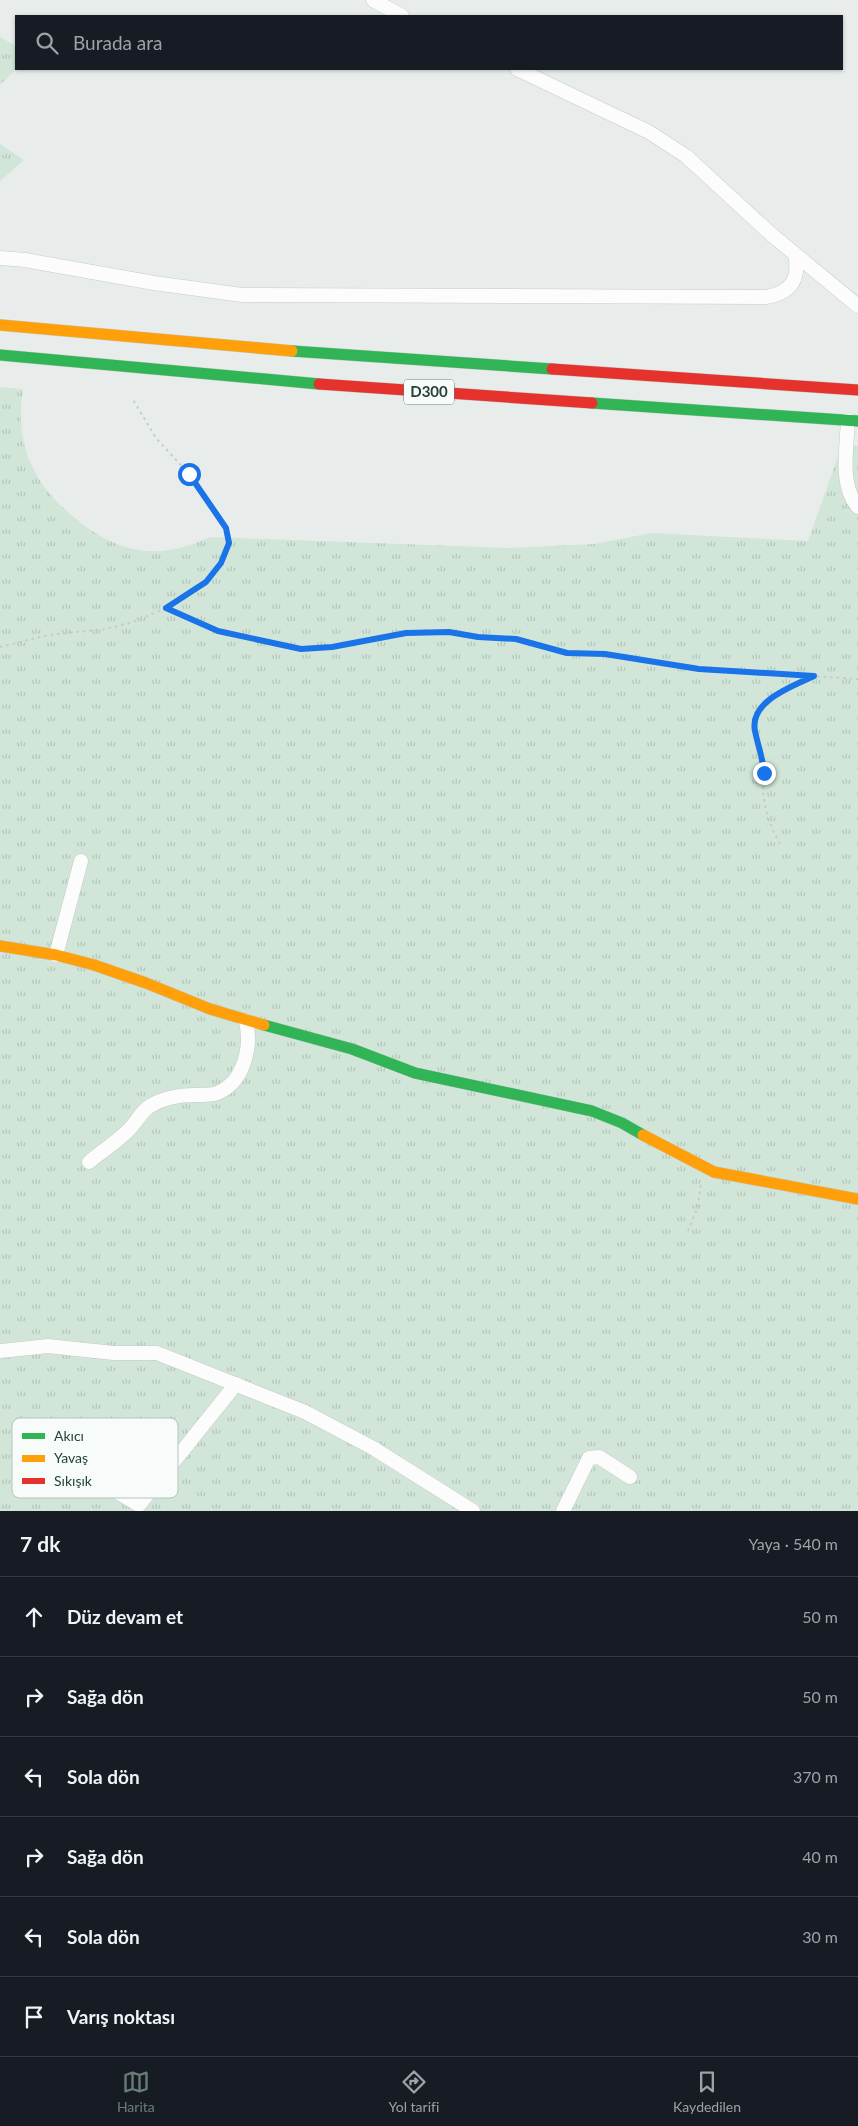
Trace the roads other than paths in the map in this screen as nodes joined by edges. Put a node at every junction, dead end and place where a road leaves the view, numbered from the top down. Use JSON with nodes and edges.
{"nodes":[{"id":1,"x":373,"y":0,"type":"edge"},
{"id":2,"x":400,"y":15,"type":"edge"},
{"id":3,"x":519,"y":70,"type":"edge"},
{"id":4,"x":796,"y":254,"type":"junction"},
{"id":5,"x":0,"y":258,"type":"edge"},
{"id":6,"x":858,"y":306,"type":"edge"},
{"id":7,"x":0,"y":325,"type":"edge"},
{"id":8,"x":0,"y":355,"type":"edge"},
{"id":9,"x":858,"y":390,"type":"edge"},
{"id":10,"x":853,"y":420,"type":"edge"},
{"id":11,"x":858,"y":507,"type":"edge"},
{"id":12,"x":81,"y":861,"type":"dead end"},
{"id":13,"x":0,"y":946,"type":"edge"},
{"id":14,"x":56,"y":955,"type":"junction"},
{"id":15,"x":246,"y":1020,"type":"junction"},
{"id":16,"x":89,"y":1162,"type":"dead end"},
{"id":17,"x":858,"y":1199,"type":"edge"},
{"id":18,"x":0,"y":1351,"type":"edge"},
{"id":19,"x":236,"y":1384,"type":"junction"},
{"id":20,"x":178,"y":1456,"type":"edge"},
{"id":21,"x":630,"y":1477,"type":"dead end"},
{"id":22,"x":128,"y":1498,"type":"edge"},
{"id":23,"x":144,"y":1498,"type":"edge"},
{"id":24,"x":473,"y":1511,"type":"edge"},
{"id":25,"x":563,"y":1511,"type":"edge"}],
"edges":[{"from":1,"to":2,"type":"street"},
{"from":3,"to":4,"type":"street"},
{"from":4,"to":5,"type":"street"},
{"from":4,"to":6,"type":"street"},
{"from":7,"to":9,"type":"main road","number":"D300"},
{"from":8,"to":10,"type":"main road","number":"D300"},
{"from":10,"to":11,"type":"street"},
{"from":12,"to":14,"type":"street"},
{"from":13,"to":14,"type":"main road"},
{"from":14,"to":15,"type":"main road"},
{"from":15,"to":16,"type":"street"},
{"from":15,"to":17,"type":"main road"},
{"from":18,"to":19,"type":"street"},
{"from":19,"to":20,"type":"street"},
{"from":19,"to":24,"type":"street"},
{"from":21,"to":25,"type":"street"},
{"from":22,"to":23,"type":"street"}]}
